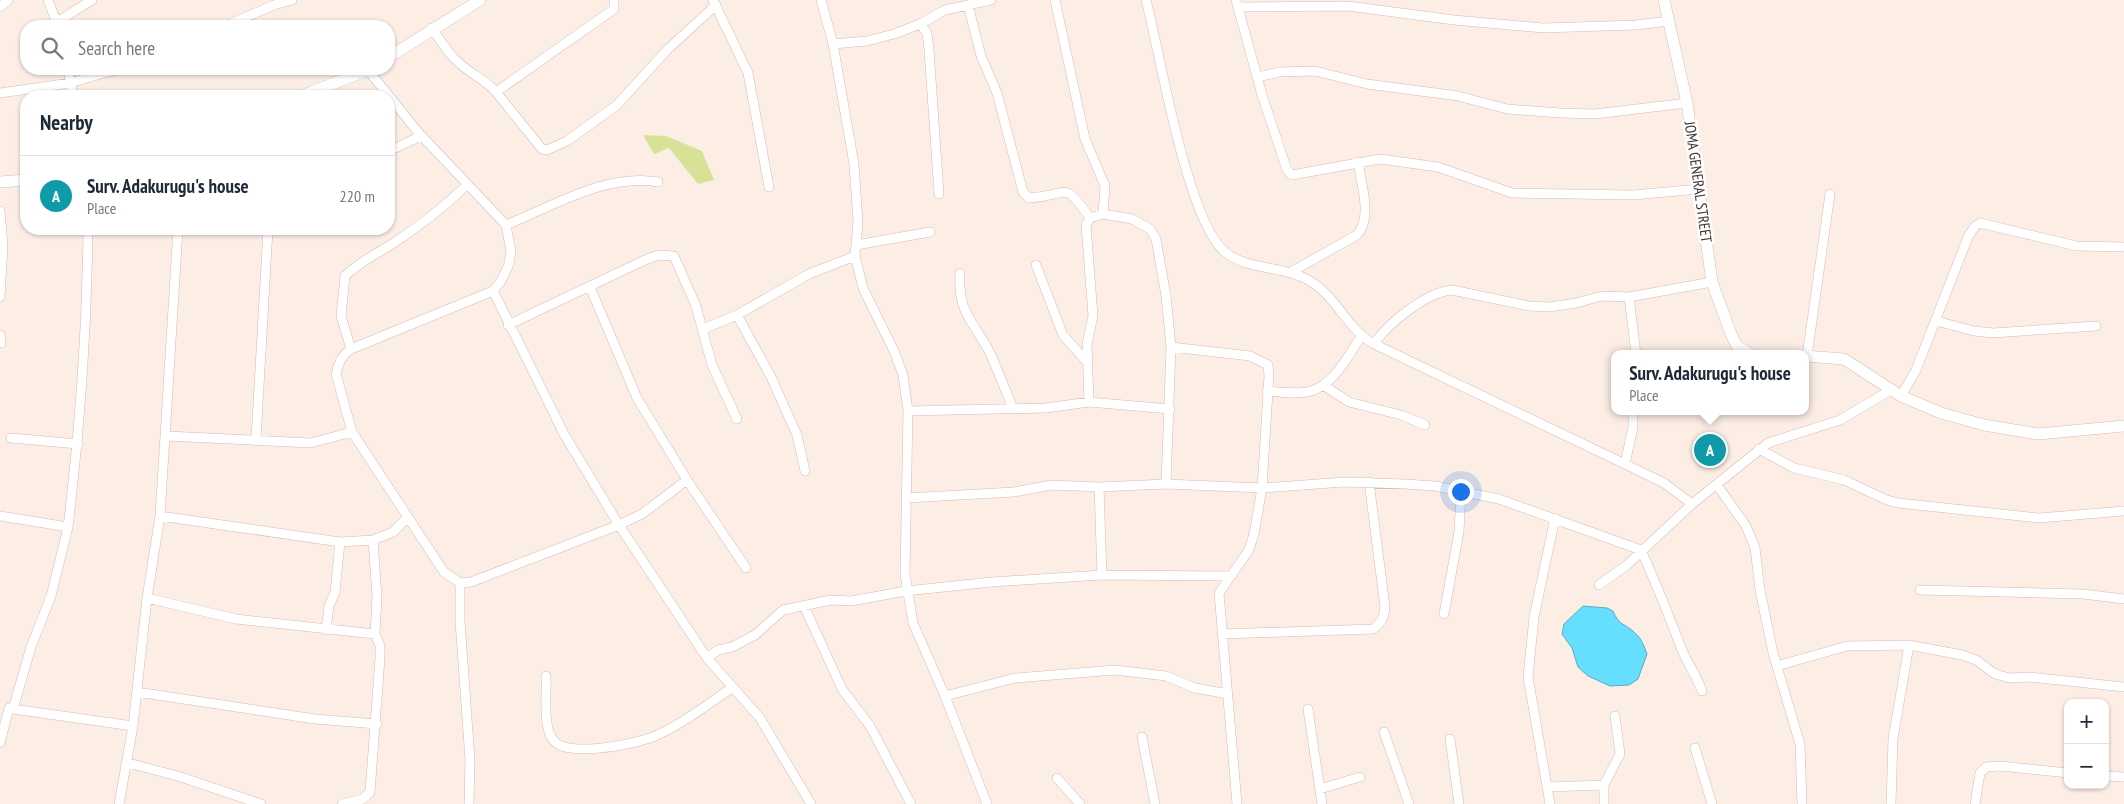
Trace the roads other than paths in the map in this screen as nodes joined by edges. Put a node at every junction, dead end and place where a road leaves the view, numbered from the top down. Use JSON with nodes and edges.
{"nodes":[{"id":1,"x":8,"y":0,"type":"edge"},
{"id":2,"x":48,"y":0,"type":"edge"},
{"id":3,"x":92,"y":0,"type":"edge"},
{"id":4,"x":292,"y":0,"type":"edge"},
{"id":5,"x":614,"y":0,"type":"edge"},
{"id":6,"x":821,"y":0,"type":"edge"},
{"id":7,"x":991,"y":0,"type":"edge"},
{"id":8,"x":1055,"y":0,"type":"edge"},
{"id":9,"x":1146,"y":0,"type":"edge"},
{"id":10,"x":1664,"y":0,"type":"edge"},
{"id":11,"x":475,"y":1,"type":"edge"},
{"id":12,"x":272,"y":3,"type":"edge"},
{"id":13,"x":714,"y":3,"type":"edge"},
{"id":14,"x":1237,"y":4,"type":"edge"},
{"id":15,"x":968,"y":6,"type":"junction"},
{"id":16,"x":0,"y":7,"type":"edge"},
{"id":17,"x":56,"y":20,"type":"edge"},
{"id":18,"x":64,"y":20,"type":"edge"},
{"id":19,"x":237,"y":20,"type":"edge"},
{"id":20,"x":1669,"y":20,"type":"junction"},
{"id":21,"x":920,"y":24,"type":"junction"},
{"id":22,"x":432,"y":28,"type":"junction"},
{"id":23,"x":833,"y":44,"type":"junction"},
{"id":24,"x":395,"y":53,"type":"edge"},
{"id":25,"x":69,"y":75,"type":"edge"},
{"id":26,"x":97,"y":75,"type":"edge"},
{"id":27,"x":357,"y":75,"type":"edge"},
{"id":28,"x":374,"y":75,"type":"edge"},
{"id":29,"x":1258,"y":77,"type":"junction"},
{"id":30,"x":70,"y":83,"type":"junction"},
{"id":31,"x":20,"y":90,"type":"edge"},
{"id":32,"x":21,"y":90,"type":"edge"},
{"id":33,"x":72,"y":90,"type":"edge"},
{"id":34,"x":317,"y":90,"type":"edge"},
{"id":35,"x":385,"y":90,"type":"edge"},
{"id":36,"x":496,"y":92,"type":"junction"},
{"id":37,"x":0,"y":93,"type":"edge"},
{"id":38,"x":395,"y":102,"type":"edge"},
{"id":39,"x":1687,"y":103,"type":"junction"},
{"id":40,"x":421,"y":136,"type":"junction"},
{"id":41,"x":395,"y":148,"type":"edge"},
{"id":42,"x":1358,"y":162,"type":"junction"},
{"id":43,"x":20,"y":180,"type":"edge"},
{"id":44,"x":0,"y":182,"type":"edge"},
{"id":45,"x":658,"y":182,"type":"dead end"},
{"id":46,"x":467,"y":185,"type":"junction"},
{"id":47,"x":769,"y":187,"type":"dead end"},
{"id":48,"x":1700,"y":189,"type":"junction"},
{"id":49,"x":939,"y":194,"type":"dead end"},
{"id":50,"x":1830,"y":194,"type":"dead end"},
{"id":51,"x":0,"y":211,"type":"edge"},
{"id":52,"x":1104,"y":214,"type":"junction"},
{"id":53,"x":1090,"y":218,"type":"junction"},
{"id":54,"x":506,"y":225,"type":"junction"},
{"id":55,"x":930,"y":232,"type":"dead end"},
{"id":56,"x":88,"y":235,"type":"edge"},
{"id":57,"x":178,"y":235,"type":"edge"},
{"id":58,"x":268,"y":235,"type":"edge"},
{"id":59,"x":856,"y":245,"type":"junction"},
{"id":60,"x":2124,"y":247,"type":"edge"},
{"id":61,"x":855,"y":256,"type":"junction"},
{"id":62,"x":1036,"y":265,"type":"dead end"},
{"id":63,"x":1291,"y":272,"type":"junction"},
{"id":64,"x":960,"y":273,"type":"dead end"},
{"id":65,"x":1712,"y":282,"type":"junction"},
{"id":66,"x":590,"y":287,"type":"junction"},
{"id":67,"x":493,"y":291,"type":"junction"},
{"id":68,"x":0,"y":296,"type":"edge"},
{"id":69,"x":1629,"y":297,"type":"junction"},
{"id":70,"x":737,"y":315,"type":"junction"},
{"id":71,"x":1936,"y":321,"type":"junction"},
{"id":72,"x":508,"y":325,"type":"junction"},
{"id":73,"x":2096,"y":326,"type":"dead end"},
{"id":74,"x":703,"y":329,"type":"junction"},
{"id":75,"x":1361,"y":337,"type":"junction"},
{"id":76,"x":1374,"y":344,"type":"junction"},
{"id":77,"x":1172,"y":348,"type":"junction"},
{"id":78,"x":352,"y":349,"type":"junction"},
{"id":79,"x":1636,"y":350,"type":"edge"},
{"id":80,"x":1744,"y":350,"type":"edge"},
{"id":81,"x":1807,"y":350,"type":"edge"},
{"id":82,"x":1809,"y":356,"type":"edge"},
{"id":83,"x":1087,"y":362,"type":"junction"},
{"id":84,"x":1323,"y":385,"type":"junction"},
{"id":85,"x":1267,"y":391,"type":"junction"},
{"id":86,"x":1896,"y":393,"type":"junction"},
{"id":87,"x":1089,"y":402,"type":"junction"},
{"id":88,"x":1012,"y":409,"type":"junction"},
{"id":89,"x":1170,"y":409,"type":"junction"},
{"id":90,"x":908,"y":411,"type":"junction"},
{"id":91,"x":1633,"y":415,"type":"edge"},
{"id":92,"x":737,"y":419,"type":"dead end"},
{"id":93,"x":1425,"y":425,"type":"dead end"},
{"id":94,"x":2124,"y":426,"type":"edge"},
{"id":95,"x":352,"y":432,"type":"junction"},
{"id":96,"x":167,"y":436,"type":"junction"},
{"id":97,"x":11,"y":438,"type":"dead end"},
{"id":98,"x":256,"y":440,"type":"junction"},
{"id":99,"x":78,"y":444,"type":"junction"},
{"id":100,"x":1758,"y":449,"type":"junction"},
{"id":101,"x":1625,"y":464,"type":"junction"},
{"id":102,"x":805,"y":471,"type":"dead end"},
{"id":103,"x":687,"y":480,"type":"junction"},
{"id":104,"x":1370,"y":482,"type":"junction"},
{"id":105,"x":1166,"y":484,"type":"junction"},
{"id":106,"x":1717,"y":485,"type":"junction"},
{"id":107,"x":1099,"y":487,"type":"junction"},
{"id":108,"x":1262,"y":488,"type":"junction"},
{"id":109,"x":1462,"y":494,"type":"junction"},
{"id":110,"x":906,"y":498,"type":"junction"},
{"id":111,"x":1692,"y":504,"type":"junction"},
{"id":112,"x":2124,"y":511,"type":"edge"},
{"id":113,"x":0,"y":516,"type":"edge"},
{"id":114,"x":160,"y":516,"type":"junction"},
{"id":115,"x":408,"y":517,"type":"junction"},
{"id":116,"x":1555,"y":518,"type":"junction"},
{"id":117,"x":619,"y":525,"type":"junction"},
{"id":118,"x":68,"y":527,"type":"junction"},
{"id":119,"x":372,"y":540,"type":"junction"},
{"id":120,"x":340,"y":542,"type":"junction"},
{"id":121,"x":1641,"y":550,"type":"junction"},
{"id":122,"x":746,"y":568,"type":"dead end"},
{"id":123,"x":1102,"y":575,"type":"junction"},
{"id":124,"x":1229,"y":576,"type":"junction"},
{"id":125,"x":460,"y":583,"type":"junction"},
{"id":126,"x":1599,"y":585,"type":"dead end"},
{"id":127,"x":1920,"y":590,"type":"dead end"},
{"id":128,"x":906,"y":591,"type":"junction"},
{"id":129,"x":147,"y":598,"type":"junction"},
{"id":130,"x":2124,"y":599,"type":"edge"},
{"id":131,"x":804,"y":606,"type":"junction"},
{"id":132,"x":1444,"y":614,"type":"dead end"},
{"id":133,"x":326,"y":630,"type":"junction"},
{"id":134,"x":375,"y":634,"type":"junction"},
{"id":135,"x":1222,"y":634,"type":"junction"},
{"id":136,"x":1909,"y":645,"type":"junction"},
{"id":137,"x":707,"y":658,"type":"junction"},
{"id":138,"x":1776,"y":666,"type":"junction"},
{"id":139,"x":546,"y":676,"type":"dead end"},
{"id":140,"x":2124,"y":687,"type":"edge"},
{"id":141,"x":732,"y":688,"type":"junction"},
{"id":142,"x":1702,"y":691,"type":"dead end"},
{"id":143,"x":137,"y":692,"type":"junction"},
{"id":144,"x":1228,"y":694,"type":"junction"},
{"id":145,"x":946,"y":696,"type":"junction"},
{"id":146,"x":7,"y":708,"type":"edge"},
{"id":147,"x":1308,"y":709,"type":"dead end"},
{"id":148,"x":1615,"y":716,"type":"dead end"},
{"id":149,"x":377,"y":724,"type":"junction"},
{"id":150,"x":133,"y":726,"type":"junction"},
{"id":151,"x":1384,"y":732,"type":"dead end"},
{"id":152,"x":1142,"y":736,"type":"dead end"},
{"id":153,"x":1450,"y":739,"type":"dead end"},
{"id":154,"x":0,"y":743,"type":"edge"},
{"id":155,"x":1695,"y":748,"type":"dead end"},
{"id":156,"x":128,"y":763,"type":"junction"},
{"id":157,"x":2064,"y":773,"type":"edge"},
{"id":158,"x":2109,"y":776,"type":"edge"},
{"id":159,"x":1360,"y":777,"type":"dead end"},
{"id":160,"x":2124,"y":777,"type":"edge"},
{"id":161,"x":1057,"y":778,"type":"dead end"},
{"id":162,"x":1604,"y":785,"type":"junction"},
{"id":163,"x":1548,"y":787,"type":"junction"},
{"id":164,"x":1320,"y":789,"type":"junction"},
{"id":165,"x":119,"y":804,"type":"edge"},
{"id":166,"x":261,"y":804,"type":"edge"},
{"id":167,"x":342,"y":804,"type":"edge"},
{"id":168,"x":468,"y":804,"type":"edge"},
{"id":169,"x":811,"y":804,"type":"edge"},
{"id":170,"x":911,"y":804,"type":"edge"},
{"id":171,"x":986,"y":804,"type":"edge"},
{"id":172,"x":1080,"y":804,"type":"edge"},
{"id":173,"x":1156,"y":804,"type":"edge"},
{"id":174,"x":1237,"y":804,"type":"edge"},
{"id":175,"x":1322,"y":804,"type":"edge"},
{"id":176,"x":1410,"y":804,"type":"edge"},
{"id":177,"x":1459,"y":804,"type":"edge"},
{"id":178,"x":1550,"y":804,"type":"edge"},
{"id":179,"x":1604,"y":804,"type":"edge"},
{"id":180,"x":1712,"y":804,"type":"edge"},
{"id":181,"x":1802,"y":804,"type":"edge"},
{"id":182,"x":1891,"y":804,"type":"edge"},
{"id":183,"x":1975,"y":804,"type":"edge"}],
"edges":[{"from":1,"to":16,"type":"street"},
{"from":2,"to":17,"type":"street"},
{"from":3,"to":18,"type":"street"},
{"from":4,"to":12,"type":"street"},
{"from":5,"to":36,"type":"street"},
{"from":6,"to":23,"type":"street"},
{"from":7,"to":15,"type":"street"},
{"from":8,"to":52,"type":"street"},
{"from":9,"to":63,"type":"street"},
{"from":10,"to":20,"type":"street","name":"JOMA GENERAL STREET"},
{"from":11,"to":22,"type":"street"},
{"from":12,"to":19,"type":"street"},
{"from":13,"to":36,"type":"street"},
{"from":13,"to":47,"type":"street"},
{"from":14,"to":20,"type":"street"},
{"from":14,"to":29,"type":"street"},
{"from":15,"to":21,"type":"street"},
{"from":15,"to":53,"type":"street"},
{"from":20,"to":39,"type":"street","name":"JOMA GENERAL STREET"},
{"from":21,"to":23,"type":"street"},
{"from":21,"to":49,"type":"street"},
{"from":22,"to":24,"type":"street"},
{"from":22,"to":36,"type":"street"},
{"from":23,"to":59,"type":"street"},
{"from":25,"to":30,"type":"street"},
{"from":26,"to":30,"type":"street"},
{"from":27,"to":34,"type":"street"},
{"from":28,"to":35,"type":"street"},
{"from":29,"to":39,"type":"street"},
{"from":29,"to":42,"type":"street"},
{"from":30,"to":32,"type":"street"},
{"from":30,"to":33,"type":"street"},
{"from":31,"to":37,"type":"street"},
{"from":38,"to":40,"type":"street"},
{"from":39,"to":48,"type":"street","name":"JOMA GENERAL STREET"},
{"from":40,"to":41,"type":"street"},
{"from":40,"to":46,"type":"street"},
{"from":42,"to":48,"type":"street"},
{"from":42,"to":63,"type":"street"},
{"from":43,"to":44,"type":"street"},
{"from":45,"to":54,"type":"street"},
{"from":46,"to":54,"type":"street"},
{"from":46,"to":78,"type":"street"},
{"from":48,"to":65,"type":"street","name":"JOMA GENERAL STREET"},
{"from":50,"to":81,"type":"street"},
{"from":51,"to":68,"type":"street"},
{"from":52,"to":53,"type":"street"},
{"from":52,"to":77,"type":"street"},
{"from":53,"to":83,"type":"street"},
{"from":54,"to":67,"type":"street"},
{"from":55,"to":59,"type":"street"},
{"from":56,"to":99,"type":"street"},
{"from":57,"to":96,"type":"street"},
{"from":58,"to":98,"type":"street"},
{"from":59,"to":61,"type":"street"},
{"from":60,"to":71,"type":"street"},
{"from":61,"to":70,"type":"street"},
{"from":61,"to":90,"type":"street"},
{"from":62,"to":83,"type":"street"},
{"from":63,"to":75,"type":"street"},
{"from":64,"to":88,"type":"street"},
{"from":65,"to":69,"type":"street"},
{"from":65,"to":80,"type":"street","name":"JOMA GENERAL STREET"},
{"from":66,"to":72,"type":"street"},
{"from":66,"to":74,"type":"street"},
{"from":66,"to":103,"type":"street"},
{"from":67,"to":72,"type":"street"},
{"from":67,"to":78,"type":"street"},
{"from":69,"to":76,"type":"street"},
{"from":69,"to":79,"type":"street"},
{"from":70,"to":74,"type":"street"},
{"from":70,"to":102,"type":"street"},
{"from":71,"to":73,"type":"street"},
{"from":71,"to":86,"type":"street"},
{"from":72,"to":117,"type":"street"},
{"from":74,"to":92,"type":"street"},
{"from":75,"to":76,"type":"street"},
{"from":75,"to":84,"type":"street"},
{"from":76,"to":101,"type":"street"},
{"from":77,"to":85,"type":"street"},
{"from":77,"to":89,"type":"street"},
{"from":78,"to":95,"type":"street"},
{"from":82,"to":86,"type":"street"},
{"from":83,"to":87,"type":"street"},
{"from":84,"to":85,"type":"street"},
{"from":84,"to":93,"type":"street"},
{"from":85,"to":108,"type":"street"},
{"from":86,"to":94,"type":"street"},
{"from":86,"to":100,"type":"street"},
{"from":87,"to":88,"type":"street"},
{"from":87,"to":89,"type":"street"},
{"from":88,"to":90,"type":"street"},
{"from":89,"to":105,"type":"street"},
{"from":90,"to":110,"type":"street"},
{"from":91,"to":101,"type":"street"},
{"from":95,"to":98,"type":"street"},
{"from":95,"to":115,"type":"street"},
{"from":96,"to":98,"type":"street"},
{"from":96,"to":114,"type":"street"},
{"from":97,"to":99,"type":"street"},
{"from":99,"to":118,"type":"street"},
{"from":100,"to":106,"type":"street"},
{"from":100,"to":112,"type":"street"},
{"from":101,"to":111,"type":"street"},
{"from":103,"to":117,"type":"street"},
{"from":103,"to":122,"type":"street"},
{"from":104,"to":108,"type":"street"},
{"from":104,"to":109,"type":"street"},
{"from":104,"to":135,"type":"street"},
{"from":105,"to":107,"type":"street"},
{"from":105,"to":108,"type":"street"},
{"from":106,"to":111,"type":"street"},
{"from":106,"to":138,"type":"street"},
{"from":107,"to":110,"type":"street"},
{"from":107,"to":123,"type":"street"},
{"from":108,"to":124,"type":"street"},
{"from":109,"to":116,"type":"street"},
{"from":109,"to":132,"type":"street"},
{"from":110,"to":128,"type":"street"},
{"from":111,"to":121,"type":"street"},
{"from":113,"to":118,"type":"street"},
{"from":114,"to":120,"type":"street"},
{"from":114,"to":129,"type":"street"},
{"from":115,"to":119,"type":"street"},
{"from":115,"to":125,"type":"street"},
{"from":116,"to":121,"type":"street"},
{"from":116,"to":163,"type":"street"},
{"from":117,"to":125,"type":"street"},
{"from":117,"to":137,"type":"street"},
{"from":118,"to":146,"type":"street"},
{"from":119,"to":120,"type":"street"},
{"from":119,"to":134,"type":"street"},
{"from":120,"to":133,"type":"street"},
{"from":121,"to":126,"type":"street"},
{"from":121,"to":142,"type":"street"},
{"from":123,"to":124,"type":"street"},
{"from":123,"to":128,"type":"street"},
{"from":124,"to":135,"type":"street"},
{"from":125,"to":168,"type":"street"},
{"from":127,"to":130,"type":"street"},
{"from":128,"to":131,"type":"street"},
{"from":128,"to":145,"type":"street"},
{"from":129,"to":133,"type":"street"},
{"from":129,"to":143,"type":"street"},
{"from":131,"to":137,"type":"street"},
{"from":131,"to":170,"type":"street"},
{"from":133,"to":134,"type":"street"},
{"from":134,"to":149,"type":"street"},
{"from":135,"to":144,"type":"street"},
{"from":136,"to":138,"type":"street"},
{"from":136,"to":140,"type":"street"},
{"from":136,"to":182,"type":"street"},
{"from":137,"to":141,"type":"street"},
{"from":138,"to":181,"type":"street"},
{"from":139,"to":141,"type":"street"},
{"from":141,"to":169,"type":"street"},
{"from":143,"to":149,"type":"street"},
{"from":143,"to":150,"type":"street"},
{"from":144,"to":145,"type":"street"},
{"from":144,"to":174,"type":"street"},
{"from":145,"to":171,"type":"street"},
{"from":146,"to":150,"type":"street"},
{"from":146,"to":154,"type":"street"},
{"from":147,"to":164,"type":"street"},
{"from":148,"to":162,"type":"street"},
{"from":149,"to":167,"type":"street"},
{"from":150,"to":156,"type":"street"},
{"from":151,"to":176,"type":"street"},
{"from":152,"to":173,"type":"street"},
{"from":153,"to":177,"type":"street"},
{"from":155,"to":180,"type":"street"},
{"from":156,"to":165,"type":"street"},
{"from":156,"to":166,"type":"street"},
{"from":157,"to":183,"type":"street"},
{"from":158,"to":160,"type":"street"},
{"from":159,"to":164,"type":"street"},
{"from":161,"to":172,"type":"street"},
{"from":162,"to":163,"type":"street"},
{"from":162,"to":179,"type":"street"},
{"from":163,"to":178,"type":"street"},
{"from":164,"to":175,"type":"street"}]}
